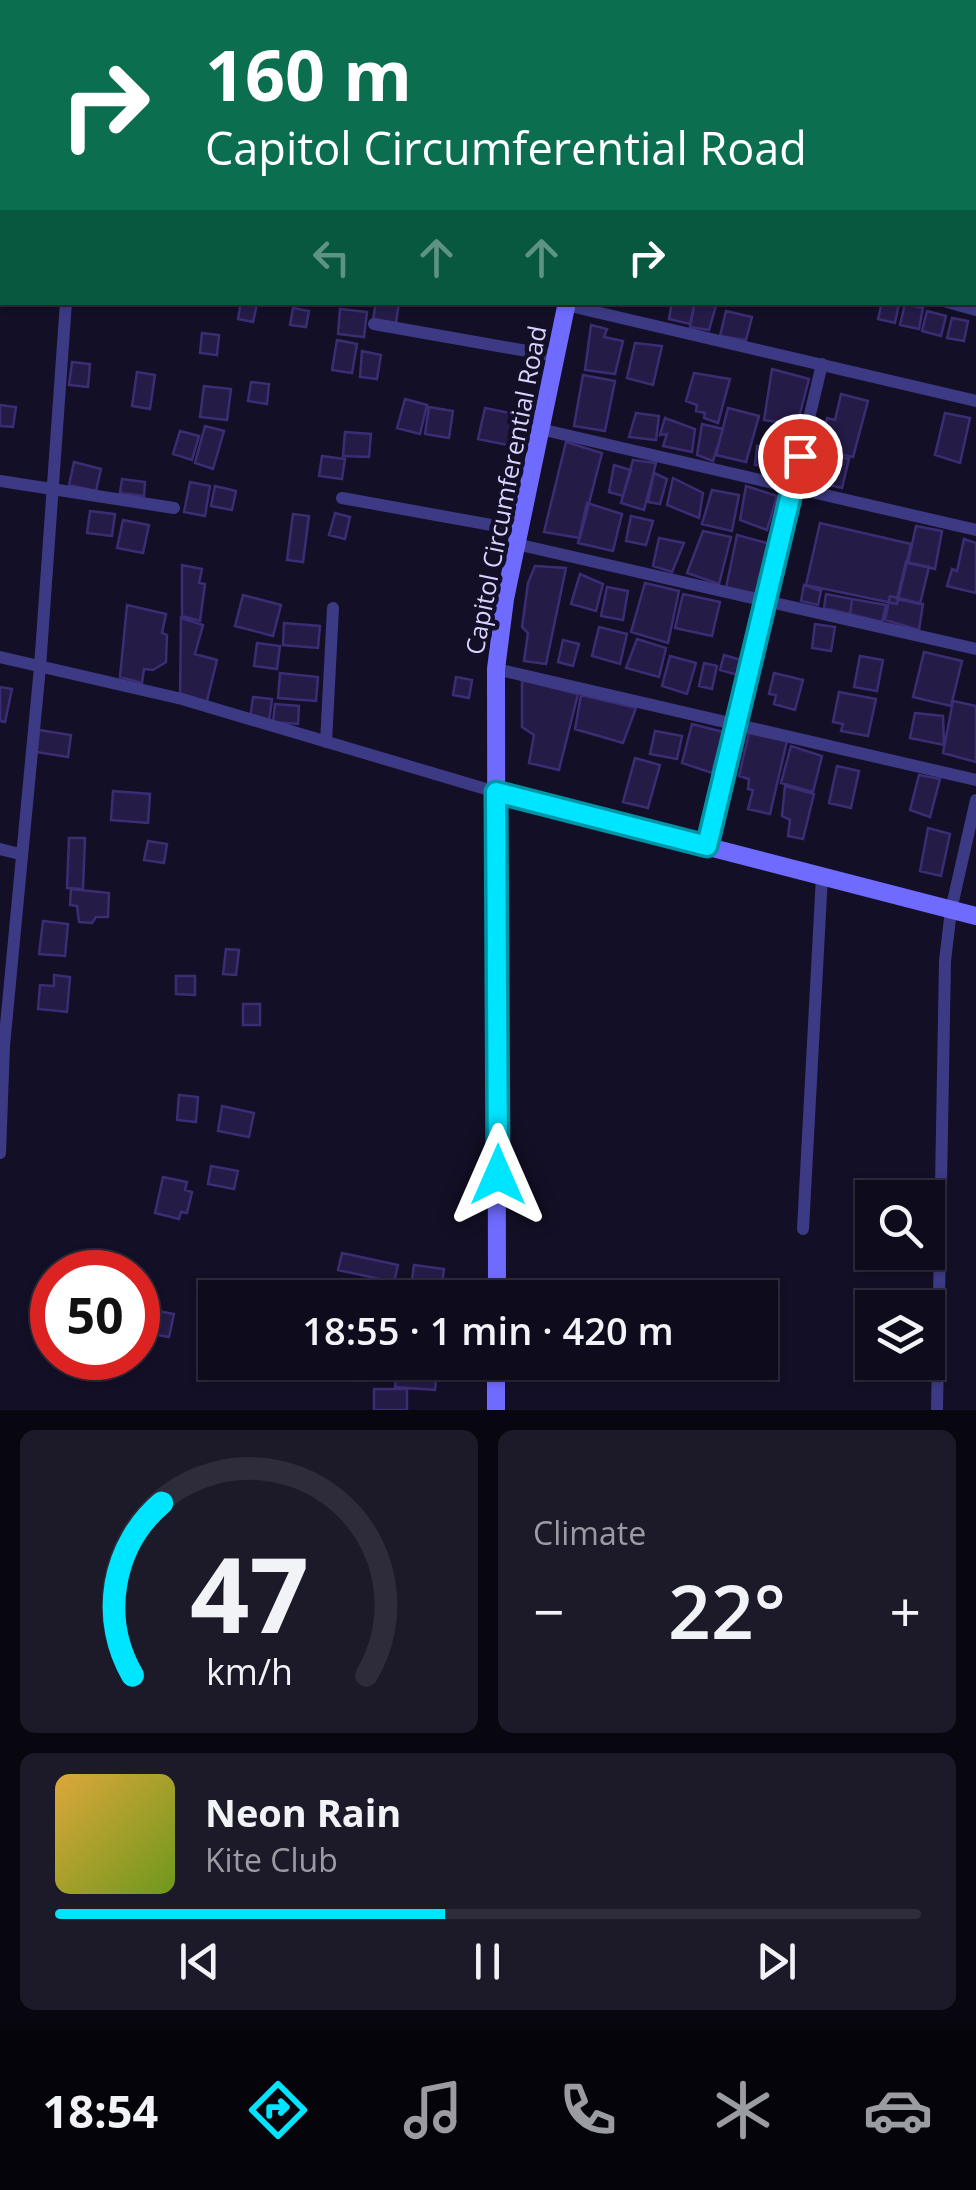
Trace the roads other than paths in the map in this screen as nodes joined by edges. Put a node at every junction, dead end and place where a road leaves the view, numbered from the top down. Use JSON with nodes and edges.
{"nodes":[{"id":1,"x":66,"y":305,"type":"edge"},
{"id":2,"x":566,"y":305,"type":"edge"},
{"id":3,"x":570,"y":305,"type":"edge"},
{"id":4,"x":374,"y":324,"type":"dead end"},
{"id":5,"x":555,"y":356,"type":"junction"},
{"id":6,"x":822,"y":364,"type":"junction"},
{"id":7,"x":976,"y":401,"type":"edge"},
{"id":8,"x":540,"y":429,"type":"junction"},
{"id":9,"x":0,"y":481,"type":"edge"},
{"id":10,"x":793,"y":486,"type":"junction"},
{"id":11,"x":52,"y":487,"type":"junction"},
{"id":12,"x":342,"y":498,"type":"dead end"},
{"id":13,"x":174,"y":508,"type":"dead end"},
{"id":14,"x":976,"y":530,"type":"edge"},
{"id":15,"x":517,"y":537,"type":"junction"},
{"id":16,"x":765,"y":602,"type":"junction"},
{"id":17,"x":334,"y":608,"type":"dead end"},
{"id":18,"x":976,"y":650,"type":"edge"},
{"id":19,"x":0,"y":657,"type":"edge"},
{"id":20,"x":40,"y":668,"type":"junction"},
{"id":21,"x":496,"y":669,"type":"junction"},
{"id":22,"x":736,"y":725,"type":"junction"},
{"id":23,"x":326,"y":742,"type":"junction"},
{"id":24,"x":976,"y":780,"type":"edge"},
{"id":25,"x":496,"y":792,"type":"junction"},
{"id":26,"x":976,"y":800,"type":"edge"},
{"id":27,"x":707,"y":846,"type":"junction"},
{"id":28,"x":0,"y":848,"type":"edge"},
{"id":29,"x":20,"y":854,"type":"junction"},
{"id":30,"x":822,"y":876,"type":"junction"},
{"id":31,"x":951,"y":910,"type":"junction"},
{"id":32,"x":0,"y":915,"type":"edge"},
{"id":33,"x":976,"y":916,"type":"edge"},
{"id":34,"x":16,"y":918,"type":"junction"},
{"id":35,"x":0,"y":1153,"type":"edge"},
{"id":36,"x":803,"y":1229,"type":"dead end"},
{"id":37,"x":497,"y":1280,"type":"edge"},
{"id":38,"x":496,"y":1380,"type":"edge"},
{"id":39,"x":496,"y":1410,"type":"edge"},
{"id":40,"x":937,"y":1410,"type":"edge"}],
"edges":[{"from":1,"to":11,"type":"street"},
{"from":2,"to":5,"type":"main road","name":"Capitol Circumferential Road"},
{"from":3,"to":6,"type":"street"},
{"from":4,"to":5,"type":"street"},
{"from":5,"to":8,"type":"main road","name":"Capitol Circumferential Road"},
{"from":6,"to":7,"type":"street"},
{"from":6,"to":10,"type":"street"},
{"from":8,"to":10,"type":"street"},
{"from":8,"to":15,"type":"main road","name":"Capitol Circumferential Road"},
{"from":9,"to":11,"type":"street"},
{"from":10,"to":14,"type":"street"},
{"from":10,"to":16,"type":"street"},
{"from":11,"to":13,"type":"street"},
{"from":11,"to":20,"type":"street"},
{"from":12,"to":15,"type":"street"},
{"from":15,"to":16,"type":"street"},
{"from":15,"to":21,"type":"main road","name":"Capitol Circumferential Road"},
{"from":16,"to":18,"type":"street"},
{"from":16,"to":22,"type":"street"},
{"from":17,"to":23,"type":"street"},
{"from":19,"to":20,"type":"street"},
{"from":20,"to":23,"type":"street"},
{"from":20,"to":29,"type":"street"},
{"from":21,"to":22,"type":"street"},
{"from":21,"to":25,"type":"main road","name":"Capitol Circumferential Road"},
{"from":22,"to":24,"type":"street"},
{"from":22,"to":27,"type":"street"},
{"from":23,"to":25,"type":"street"},
{"from":25,"to":27,"type":"main road"},
{"from":25,"to":37,"type":"main road","name":"Capitol Circumferential Road"},
{"from":26,"to":31,"type":"street"},
{"from":27,"to":30,"type":"main road"},
{"from":28,"to":29,"type":"street"},
{"from":29,"to":34,"type":"street"},
{"from":30,"to":31,"type":"main road"},
{"from":30,"to":36,"type":"street"},
{"from":31,"to":33,"type":"main road"},
{"from":31,"to":40,"type":"street"},
{"from":32,"to":34,"type":"street"},
{"from":34,"to":35,"type":"street"},
{"from":38,"to":39,"type":"main road"}]}
